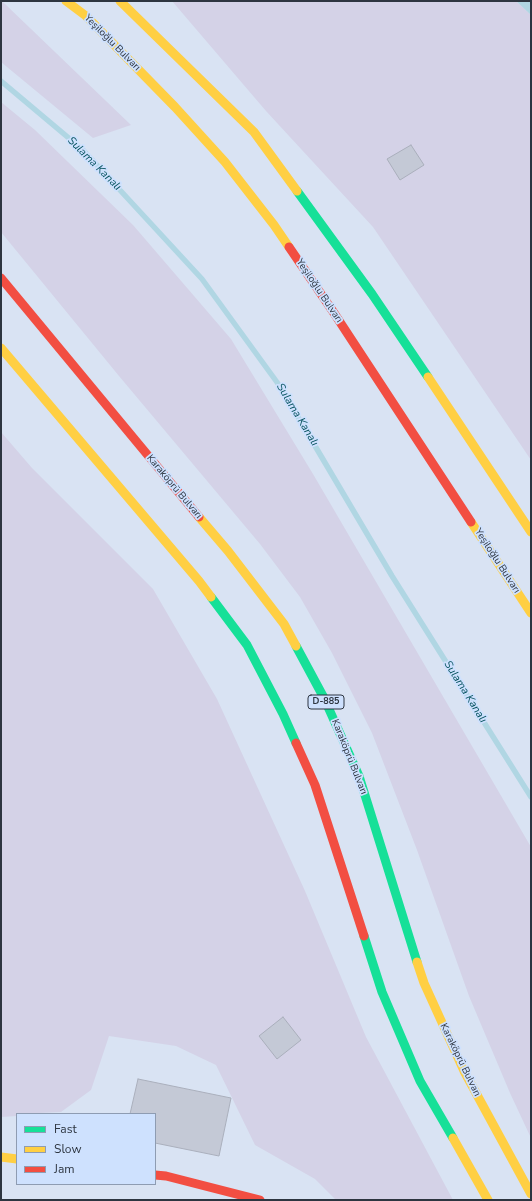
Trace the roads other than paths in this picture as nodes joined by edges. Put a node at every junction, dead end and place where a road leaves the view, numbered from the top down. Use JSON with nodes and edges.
{"nodes":[{"id":1,"x":66,"y":1,"type":"edge"},
{"id":2,"x":120,"y":1,"type":"edge"},
{"id":3,"x":1,"y":278,"type":"edge"},
{"id":4,"x":1,"y":348,"type":"edge"},
{"id":5,"x":531,"y":532,"type":"edge"},
{"id":6,"x":531,"y":613,"type":"edge"},
{"id":7,"x":1,"y":1157,"type":"edge"},
{"id":8,"x":16,"y":1160,"type":"edge"},
{"id":9,"x":156,"y":1175,"type":"edge"},
{"id":10,"x":531,"y":1194,"type":"edge"},
{"id":11,"x":260,"y":1200,"type":"edge"},
{"id":12,"x":488,"y":1200,"type":"edge"}],
"edges":[{"from":1,"to":6,"type":"main road","name":"Yeşiloğlu Bulvarı"},
{"from":2,"to":5,"type":"main road"},
{"from":3,"to":10,"type":"main road","name":"Karaköprü Bulvarı","number":"D-885"},
{"from":4,"to":12,"type":"main road"},
{"from":7,"to":8,"type":"main road"},
{"from":9,"to":11,"type":"main road"}]}
